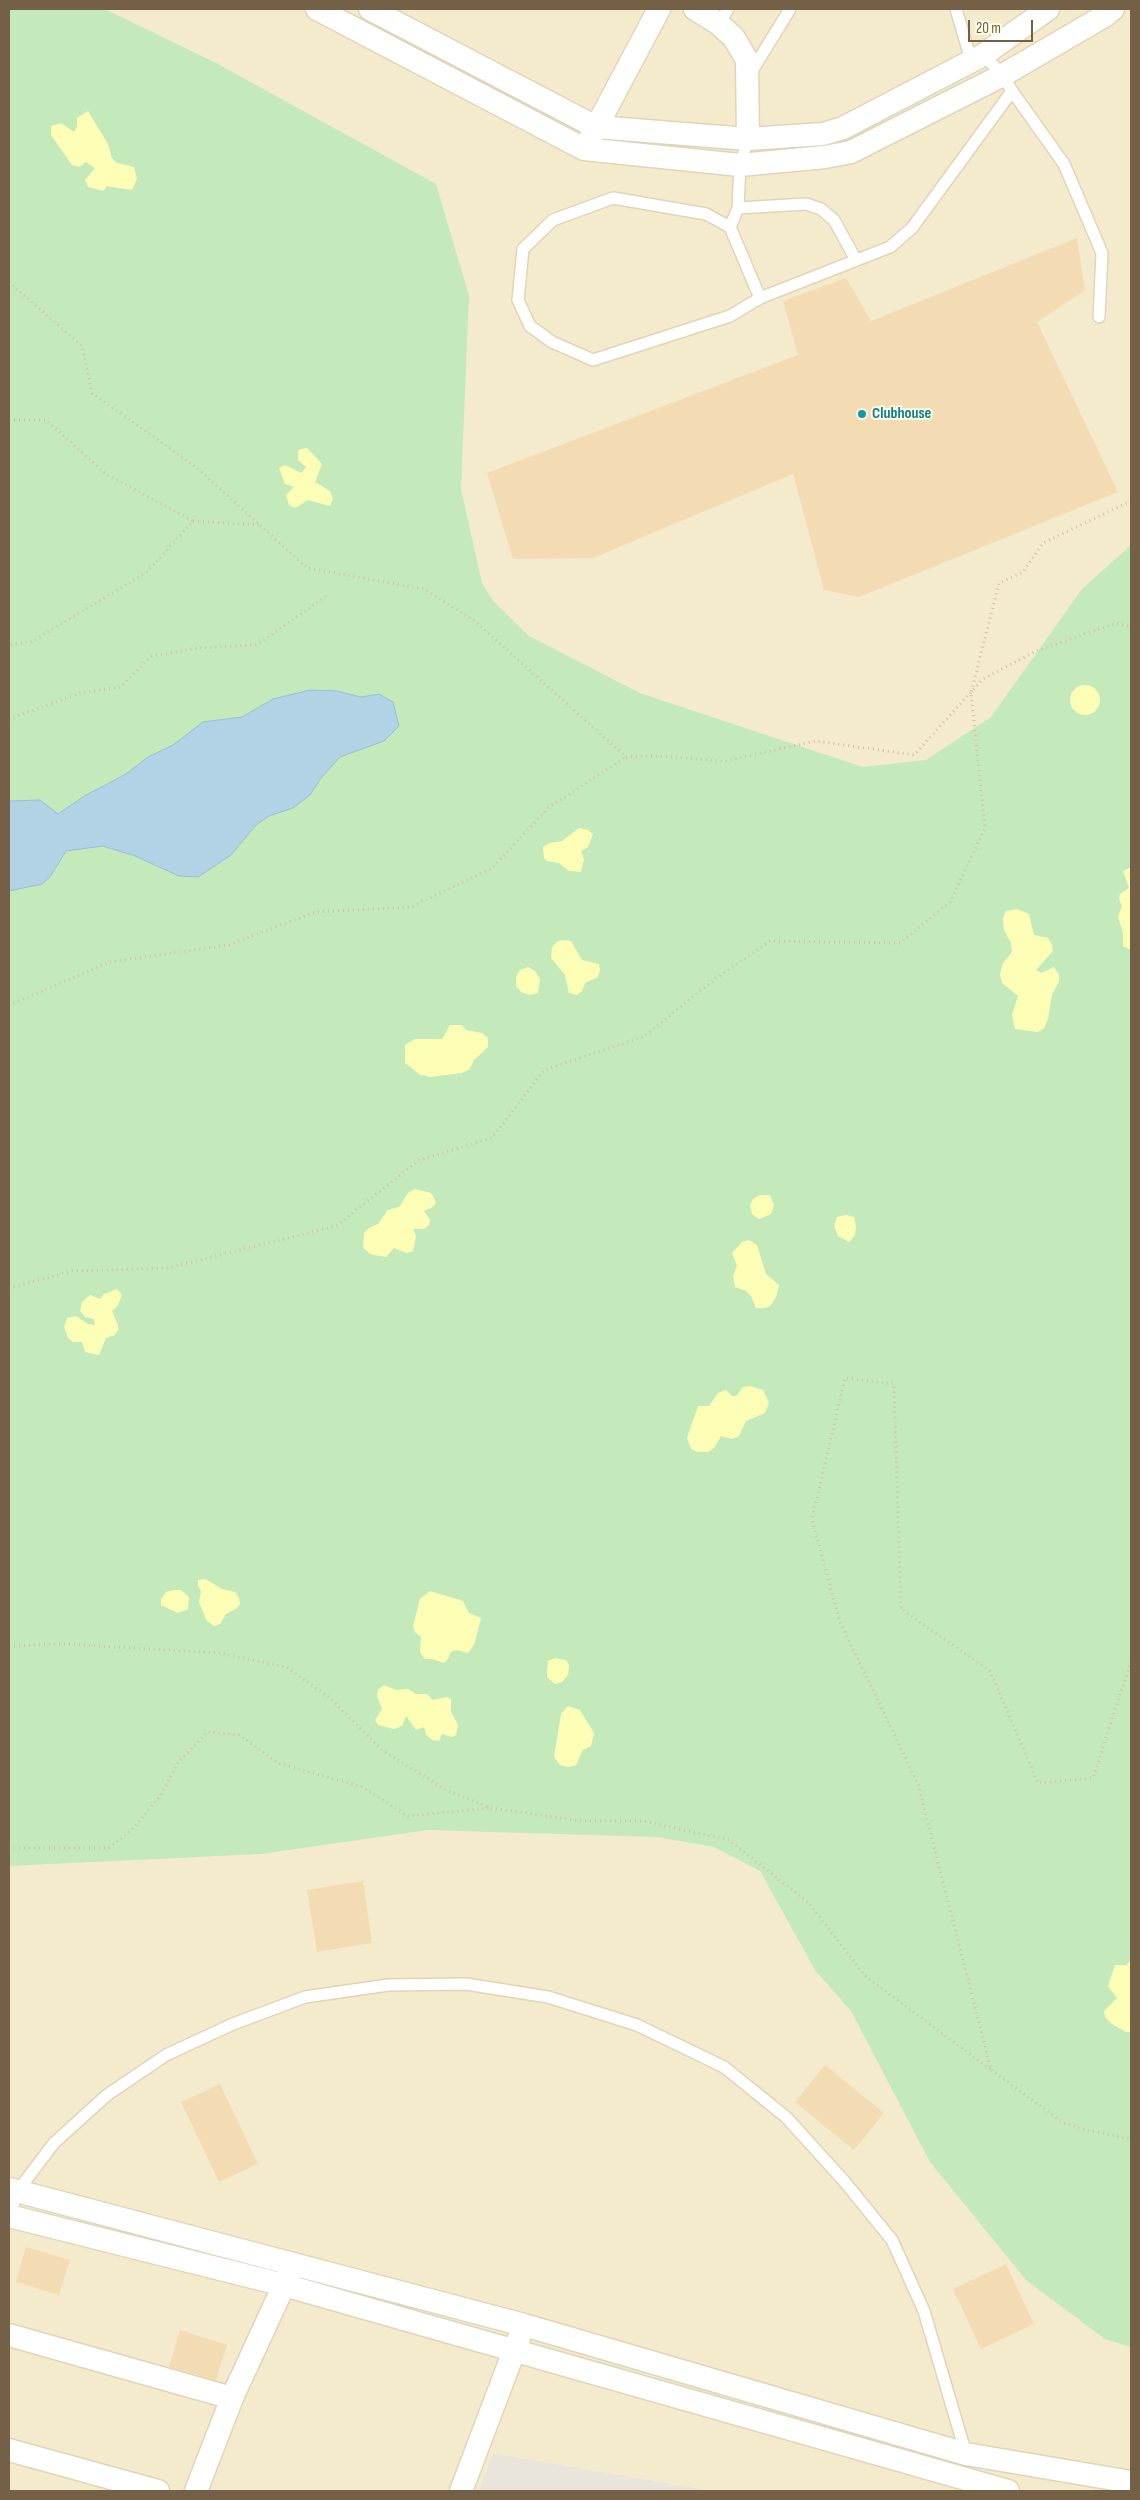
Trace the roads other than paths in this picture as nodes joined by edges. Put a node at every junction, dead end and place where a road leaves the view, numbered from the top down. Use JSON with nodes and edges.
{"nodes":[{"id":1,"x":317,"y":9,"type":"edge"},
{"id":2,"x":370,"y":9,"type":"edge"},
{"id":3,"x":659,"y":9,"type":"edge"},
{"id":4,"x":695,"y":9,"type":"edge"},
{"id":5,"x":790,"y":9,"type":"edge"},
{"id":6,"x":956,"y":9,"type":"edge"},
{"id":7,"x":1048,"y":9,"type":"edge"},
{"id":8,"x":1113,"y":9,"type":"edge"},
{"id":9,"x":723,"y":16,"type":"edge"},
{"id":10,"x":977,"y":58,"type":"junction"},
{"id":11,"x":747,"y":80,"type":"junction"},
{"id":12,"x":1007,"y":83,"type":"junction"},
{"id":13,"x":596,"y":127,"type":"junction"},
{"id":14,"x":748,"y":139,"type":"junction"},
{"id":15,"x":584,"y":149,"type":"junction"},
{"id":16,"x":740,"y":165,"type":"junction"},
{"id":17,"x":738,"y":208,"type":"junction"},
{"id":18,"x":730,"y":227,"type":"junction"},
{"id":19,"x":856,"y":260,"type":"junction"},
{"id":20,"x":760,"y":298,"type":"junction"},
{"id":21,"x":1099,"y":317,"type":"dead end"},
{"id":22,"x":13,"y":2191,"type":"edge"},
{"id":23,"x":9,"y":2216,"type":"edge"},
{"id":24,"x":293,"y":2264,"type":"junction"},
{"id":25,"x":284,"y":2285,"type":"junction"},
{"id":26,"x":524,"y":2325,"type":"junction"},
{"id":27,"x":9,"y":2335,"type":"edge"},
{"id":28,"x":513,"y":2351,"type":"junction"},
{"id":29,"x":232,"y":2398,"type":"junction"},
{"id":30,"x":9,"y":2450,"type":"edge"},
{"id":31,"x":966,"y":2454,"type":"junction"},
{"id":32,"x":1131,"y":2482,"type":"edge"},
{"id":33,"x":158,"y":2491,"type":"edge"},
{"id":34,"x":196,"y":2491,"type":"edge"},
{"id":35,"x":461,"y":2491,"type":"edge"},
{"id":36,"x":1005,"y":2491,"type":"edge"}],
"edges":[{"from":1,"to":15,"type":"street"},
{"from":2,"to":13,"type":"street"},
{"from":3,"to":13,"type":"street"},
{"from":4,"to":9,"type":"street"},
{"from":5,"to":11,"type":"lane"},
{"from":6,"to":10,"type":"lane"},
{"from":7,"to":10,"type":"street"},
{"from":8,"to":12,"type":"street"},
{"from":9,"to":11,"type":"street"},
{"from":10,"to":12,"type":"lane"},
{"from":10,"to":14,"type":"street"},
{"from":11,"to":14,"type":"street"},
{"from":12,"to":16,"type":"street"},
{"from":12,"to":19,"type":"lane"},
{"from":12,"to":21,"type":"lane"},
{"from":13,"to":14,"type":"street"},
{"from":13,"to":15,"type":"street"},
{"from":14,"to":16,"type":"lane"},
{"from":15,"to":16,"type":"street"},
{"from":16,"to":17,"type":"lane"},
{"from":17,"to":18,"type":"lane"},
{"from":17,"to":19,"type":"lane"},
{"from":18,"to":20,"type":"lane"},
{"from":18,"to":20,"type":"lane"},
{"from":19,"to":20,"type":"lane"},
{"from":22,"to":23,"type":"lane"},
{"from":22,"to":24,"type":"street"},
{"from":22,"to":31,"type":"lane"},
{"from":23,"to":25,"type":"street"},
{"from":24,"to":25,"type":"street"},
{"from":24,"to":26,"type":"street"},
{"from":25,"to":28,"type":"street"},
{"from":25,"to":29,"type":"street"},
{"from":26,"to":28,"type":"street"},
{"from":26,"to":31,"type":"street"},
{"from":27,"to":29,"type":"street"},
{"from":28,"to":35,"type":"street"},
{"from":28,"to":36,"type":"street"},
{"from":29,"to":34,"type":"street"},
{"from":30,"to":33,"type":"street"},
{"from":31,"to":32,"type":"street"},
{"from":31,"to":36,"type":"street"}]}
